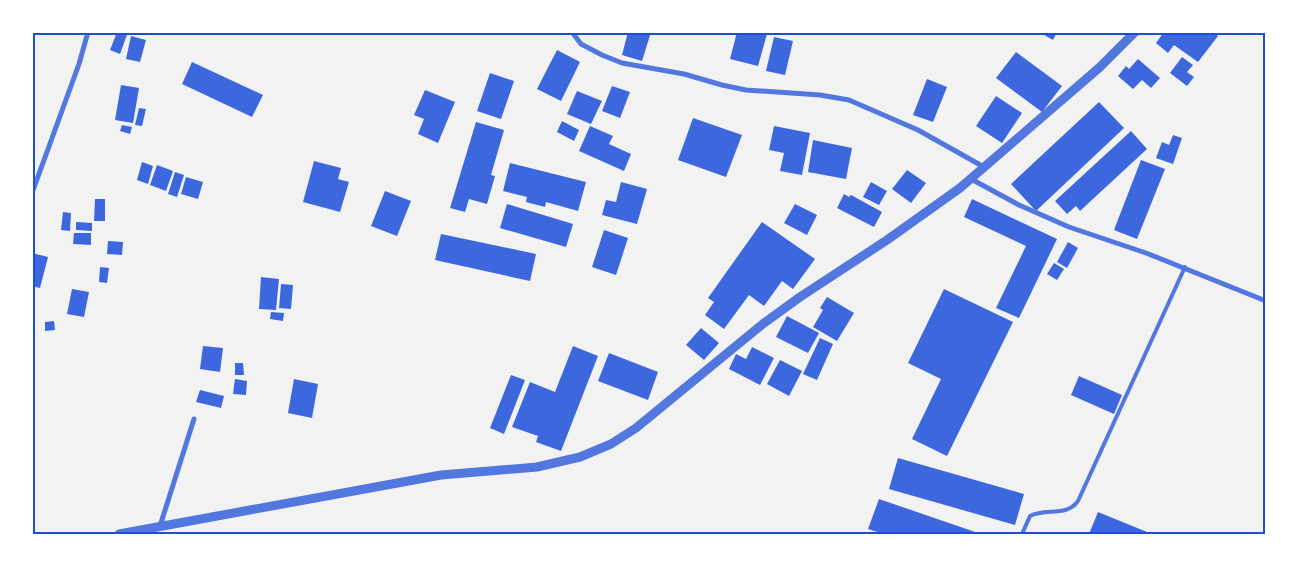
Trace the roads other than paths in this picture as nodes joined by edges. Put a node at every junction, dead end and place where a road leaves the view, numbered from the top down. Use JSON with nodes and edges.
{"nodes":[{"id":1,"x":88,"y":32,"type":"edge"},
{"id":2,"x":572,"y":32,"type":"edge"},
{"id":3,"x":1135,"y":32,"type":"edge"},
{"id":4,"x":984,"y":167,"type":"junction"},
{"id":5,"x":970,"y":178,"type":"junction"},
{"id":6,"x":32,"y":193,"type":"edge"},
{"id":7,"x":1185,"y":267,"type":"junction"},
{"id":8,"x":1266,"y":301,"type":"edge"},
{"id":9,"x":194,"y":419,"type":"dead end"},
{"id":10,"x":160,"y":527,"type":"junction"},
{"id":11,"x":119,"y":534,"type":"edge"},
{"id":12,"x":1022,"y":534,"type":"edge"}],
"edges":[{"from":1,"to":6,"type":"street"},
{"from":2,"to":4,"type":"street"},
{"from":3,"to":4,"type":"street"},
{"from":4,"to":5,"type":"street"},
{"from":5,"to":7,"type":"street"},
{"from":5,"to":10,"type":"street"},
{"from":7,"to":8,"type":"street"},
{"from":7,"to":12,"type":"lane"},
{"from":9,"to":10,"type":"street"},
{"from":10,"to":11,"type":"street"}]}
